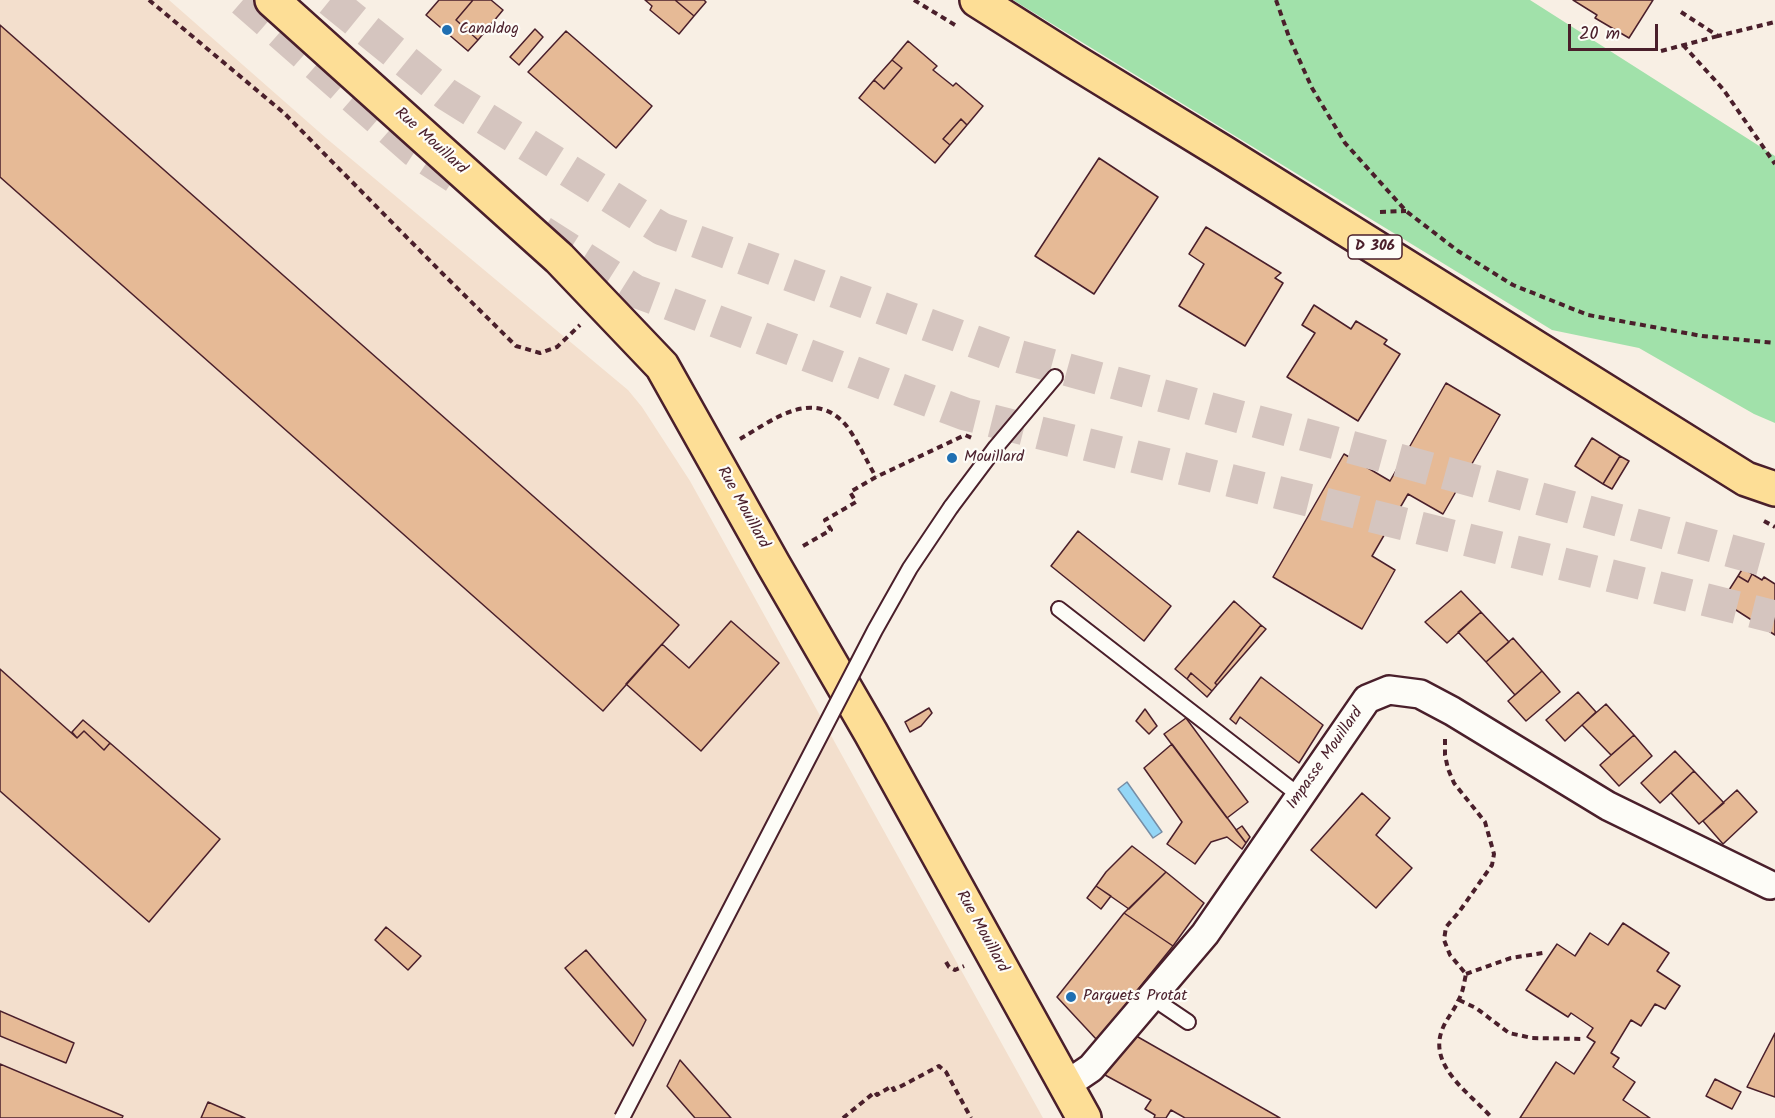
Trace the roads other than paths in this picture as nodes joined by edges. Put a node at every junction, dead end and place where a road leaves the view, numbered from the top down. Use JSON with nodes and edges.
{"nodes":[{"id":1,"x":272,"y":0,"type":"edge"},
{"id":2,"x":977,"y":0,"type":"edge"},
{"id":3,"x":1055,"y":377,"type":"dead end"},
{"id":4,"x":1765,"y":484,"type":"edge"},
{"id":5,"x":1059,"y":609,"type":"dead end"},
{"id":6,"x":1300,"y":796,"type":"junction"},
{"id":7,"x":1770,"y":885,"type":"dead end"},
{"id":8,"x":1151,"y":997,"type":"junction"},
{"id":9,"x":1188,"y":1022,"type":"dead end"},
{"id":10,"x":1066,"y":1085,"type":"junction"},
{"id":11,"x":1081,"y":1117,"type":"edge"},
{"id":12,"x":622,"y":1118,"type":"edge"}],
"edges":[{"from":1,"to":10,"type":"main road","name":"Rue Mouillard"},
{"from":2,"to":4,"type":"main road","number":"D 306"},
{"from":3,"to":12,"type":"lane","bridge":true},
{"from":5,"to":6,"type":"lane"},
{"from":6,"to":7,"type":"street","name":"Impasse Mouillard"},
{"from":6,"to":8,"type":"street","name":"Impasse Mouillard"},
{"from":8,"to":9,"type":"lane"},
{"from":8,"to":10,"type":"street","name":"Impasse Mouillard"},
{"from":10,"to":11,"type":"main road","name":"Rue Mouillard"}]}
